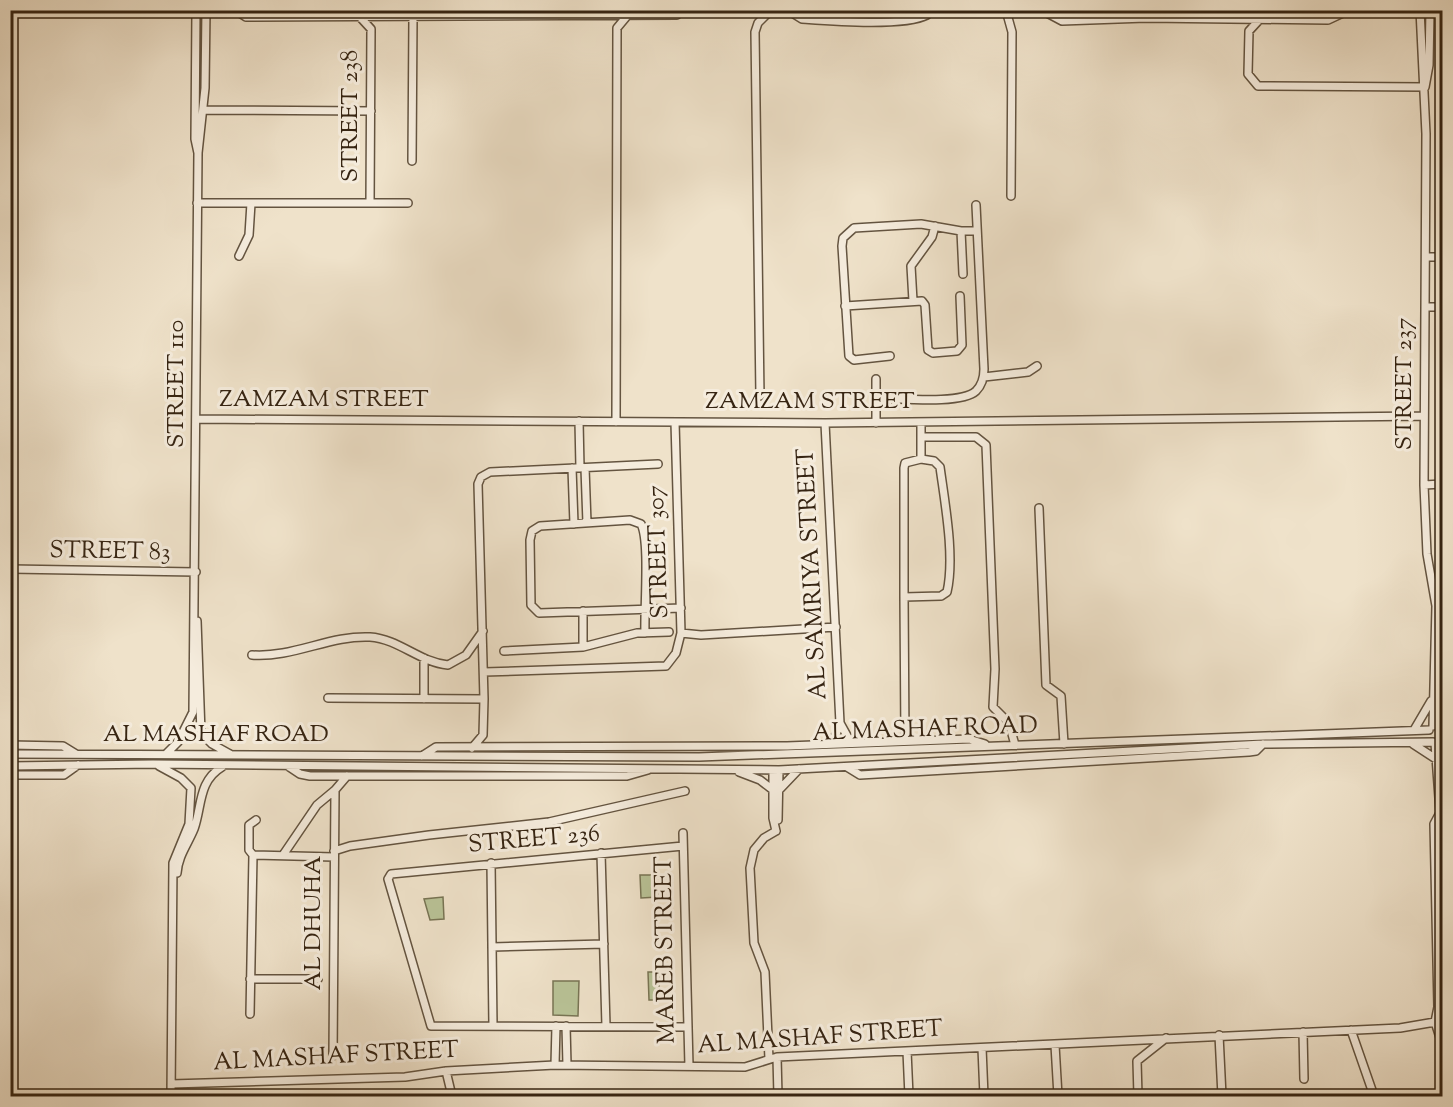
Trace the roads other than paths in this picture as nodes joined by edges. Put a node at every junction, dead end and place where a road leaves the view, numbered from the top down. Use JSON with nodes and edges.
{"nodes":[{"id":1,"x":196,"y":10,"type":"edge"},
{"id":2,"x":206,"y":10,"type":"edge"},
{"id":3,"x":235,"y":10,"type":"edge"},
{"id":4,"x":634,"y":10,"type":"edge"},
{"id":5,"x":697,"y":11,"type":"edge"},
{"id":6,"x":750,"y":11,"type":"edge"},
{"id":7,"x":1420,"y":11,"type":"edge"},
{"id":8,"x":1008,"y":12,"type":"edge"},
{"id":9,"x":1430,"y":12,"type":"edge"},
{"id":10,"x":578,"y":13,"type":"edge"},
{"id":11,"x":768,"y":13,"type":"junction"},
{"id":12,"x":1047,"y":13,"type":"junction"},
{"id":13,"x":1344,"y":13,"type":"junction"},
{"id":14,"x":1443,"y":13,"type":"edge"},
{"id":15,"x":1024,"y":14,"type":"junction"},
{"id":16,"x":414,"y":16,"type":"junction"},
{"id":17,"x":606,"y":16,"type":"junction"},
{"id":18,"x":627,"y":16,"type":"junction"},
{"id":19,"x":360,"y":17,"type":"junction"},
{"id":20,"x":384,"y":17,"type":"junction"},
{"id":21,"x":1239,"y":18,"type":"junction"},
{"id":22,"x":1260,"y":18,"type":"junction"},
{"id":23,"x":617,"y":28,"type":"junction"},
{"id":24,"x":371,"y":29,"type":"junction"},
{"id":25,"x":1249,"y":30,"type":"junction"},
{"id":26,"x":1012,"y":32,"type":"junction"},
{"id":27,"x":755,"y":37,"type":"junction"},
{"id":28,"x":1425,"y":87,"type":"junction"},
{"id":29,"x":204,"y":110,"type":"junction"},
{"id":30,"x":371,"y":111,"type":"junction"},
{"id":31,"x":198,"y":153,"type":"junction"},
{"id":32,"x":412,"y":161,"type":"dead end"},
{"id":33,"x":1011,"y":196,"type":"dead end"},
{"id":34,"x":197,"y":203,"type":"junction"},
{"id":35,"x":251,"y":203,"type":"junction"},
{"id":36,"x":370,"y":203,"type":"junction"},
{"id":37,"x":408,"y":203,"type":"dead end"},
{"id":38,"x":976,"y":205,"type":"dead end"},
{"id":39,"x":935,"y":226,"type":"junction"},
{"id":40,"x":961,"y":231,"type":"junction"},
{"id":41,"x":977,"y":231,"type":"junction"},
{"id":42,"x":239,"y":256,"type":"dead end"},
{"id":43,"x":1426,"y":257,"type":"junction"},
{"id":44,"x":1443,"y":257,"type":"edge"},
{"id":45,"x":963,"y":274,"type":"dead end"},
{"id":46,"x":960,"y":296,"type":"dead end"},
{"id":47,"x":913,"y":301,"type":"junction"},
{"id":48,"x":845,"y":306,"type":"junction"},
{"id":49,"x":1425,"y":307,"type":"junction"},
{"id":50,"x":1443,"y":307,"type":"edge"},
{"id":51,"x":891,"y":356,"type":"dead end"},
{"id":52,"x":1037,"y":366,"type":"dead end"},
{"id":53,"x":984,"y":377,"type":"junction"},
{"id":54,"x":876,"y":379,"type":"dead end"},
{"id":55,"x":760,"y":396,"type":"dead end"},
{"id":56,"x":876,"y":398,"type":"junction"},
{"id":57,"x":1424,"y":416,"type":"junction"},
{"id":58,"x":196,"y":419,"type":"junction"},
{"id":59,"x":579,"y":422,"type":"junction"},
{"id":60,"x":616,"y":422,"type":"junction"},
{"id":61,"x":675,"y":422,"type":"junction"},
{"id":62,"x":921,"y":422,"type":"junction"},
{"id":63,"x":825,"y":423,"type":"junction"},
{"id":64,"x":876,"y":423,"type":"junction"},
{"id":65,"x":921,"y":437,"type":"junction"},
{"id":66,"x":921,"y":459,"type":"junction"},
{"id":67,"x":658,"y":464,"type":"dead end"},
{"id":68,"x":572,"y":468,"type":"junction"},
{"id":69,"x":583,"y":468,"type":"junction"},
{"id":70,"x":1443,"y":484,"type":"edge"},
{"id":71,"x":1424,"y":485,"type":"junction"},
{"id":72,"x":1039,"y":508,"type":"dead end"},
{"id":73,"x":587,"y":523,"type":"junction"},
{"id":74,"x":574,"y":524,"type":"junction"},
{"id":75,"x":10,"y":571,"type":"edge"},
{"id":76,"x":196,"y":572,"type":"junction"},
{"id":77,"x":904,"y":597,"type":"junction"},
{"id":78,"x":681,"y":608,"type":"junction"},
{"id":79,"x":644,"y":609,"type":"junction"},
{"id":80,"x":583,"y":611,"type":"junction"},
{"id":81,"x":196,"y":616,"type":"junction"},
{"id":82,"x":836,"y":627,"type":"junction"},
{"id":83,"x":483,"y":631,"type":"junction"},
{"id":84,"x":645,"y":633,"type":"junction"},
{"id":85,"x":669,"y":633,"type":"dead end"},
{"id":86,"x":681,"y":633,"type":"junction"},
{"id":87,"x":583,"y":647,"type":"junction"},
{"id":88,"x":504,"y":651,"type":"dead end"},
{"id":89,"x":252,"y":655,"type":"dead end"},
{"id":90,"x":424,"y":658,"type":"junction"},
{"id":91,"x":484,"y":672,"type":"junction"},
{"id":92,"x":1435,"y":680,"type":"junction"},
{"id":93,"x":1432,"y":695,"type":"junction"},
{"id":94,"x":327,"y":698,"type":"dead end"},
{"id":95,"x":424,"y":699,"type":"junction"},
{"id":96,"x":484,"y":699,"type":"junction"},
{"id":97,"x":1442,"y":706,"type":"edge"},
{"id":98,"x":840,"y":723,"type":"junction"},
{"id":99,"x":1443,"y":725,"type":"edge"},
{"id":100,"x":1010,"y":728,"type":"junction"},
{"id":101,"x":1431,"y":728,"type":"junction"},
{"id":102,"x":1414,"y":730,"type":"junction"},
{"id":103,"x":483,"y":735,"type":"junction"},
{"id":104,"x":905,"y":741,"type":"junction"},
{"id":105,"x":1408,"y":742,"type":"junction"},
{"id":106,"x":851,"y":743,"type":"junction"},
{"id":107,"x":1439,"y":743,"type":"edge"},
{"id":108,"x":828,"y":744,"type":"junction"},
{"id":109,"x":1064,"y":744,"type":"junction"},
{"id":110,"x":10,"y":745,"type":"edge"},
{"id":111,"x":987,"y":745,"type":"junction"},
{"id":112,"x":1000,"y":745,"type":"junction"},
{"id":113,"x":1015,"y":745,"type":"junction"},
{"id":114,"x":684,"y":746,"type":"junction"},
{"id":115,"x":496,"y":747,"type":"junction"},
{"id":116,"x":472,"y":748,"type":"junction"},
{"id":117,"x":167,"y":753,"type":"junction"},
{"id":118,"x":10,"y":754,"type":"edge"},
{"id":119,"x":76,"y":754,"type":"junction"},
{"id":120,"x":233,"y":755,"type":"junction"},
{"id":121,"x":422,"y":756,"type":"junction"},
{"id":122,"x":699,"y":757,"type":"junction"},
{"id":123,"x":1436,"y":759,"type":"junction"},
{"id":124,"x":153,"y":764,"type":"junction"},
{"id":125,"x":78,"y":765,"type":"junction"},
{"id":126,"x":10,"y":766,"type":"edge"},
{"id":127,"x":223,"y":766,"type":"junction"},
{"id":128,"x":288,"y":766,"type":"junction"},
{"id":129,"x":383,"y":766,"type":"junction"},
{"id":130,"x":651,"y":768,"type":"junction"},
{"id":131,"x":801,"y":768,"type":"junction"},
{"id":132,"x":734,"y":770,"type":"junction"},
{"id":133,"x":776,"y":770,"type":"junction"},
{"id":134,"x":10,"y":775,"type":"edge"},
{"id":135,"x":322,"y":776,"type":"junction"},
{"id":136,"x":347,"y":776,"type":"junction"},
{"id":137,"x":365,"y":776,"type":"junction"},
{"id":138,"x":335,"y":790,"type":"junction"},
{"id":139,"x":685,"y":791,"type":"dead end"},
{"id":140,"x":776,"y":791,"type":"junction"},
{"id":141,"x":1441,"y":810,"type":"edge"},
{"id":142,"x":256,"y":820,"type":"dead end"},
{"id":143,"x":683,"y":833,"type":"dead end"},
{"id":144,"x":683,"y":846,"type":"junction"},
{"id":145,"x":601,"y":853,"type":"junction"},
{"id":146,"x":334,"y":854,"type":"junction"},
{"id":147,"x":253,"y":855,"type":"junction"},
{"id":148,"x":283,"y":855,"type":"junction"},
{"id":149,"x":491,"y":863,"type":"junction"},
{"id":150,"x":175,"y":905,"type":"junction"},
{"id":151,"x":604,"y":944,"type":"junction"},
{"id":152,"x":492,"y":947,"type":"junction"},
{"id":153,"x":250,"y":979,"type":"junction"},
{"id":154,"x":318,"y":979,"type":"dead end"},
{"id":155,"x":250,"y":1014,"type":"dead end"},
{"id":156,"x":1435,"y":1022,"type":"junction"},
{"id":157,"x":493,"y":1026,"type":"junction"},
{"id":158,"x":556,"y":1026,"type":"junction"},
{"id":159,"x":566,"y":1026,"type":"junction"},
{"id":160,"x":606,"y":1026,"type":"junction"},
{"id":161,"x":687,"y":1027,"type":"junction"},
{"id":162,"x":1351,"y":1030,"type":"junction"},
{"id":163,"x":1440,"y":1030,"type":"edge"},
{"id":164,"x":1304,"y":1032,"type":"junction"},
{"id":165,"x":1219,"y":1035,"type":"junction"},
{"id":166,"x":1166,"y":1038,"type":"junction"},
{"id":167,"x":1443,"y":1044,"type":"edge"},
{"id":168,"x":1055,"y":1045,"type":"junction"},
{"id":169,"x":982,"y":1048,"type":"junction"},
{"id":170,"x":907,"y":1051,"type":"junction"},
{"id":171,"x":333,"y":1056,"type":"dead end"},
{"id":172,"x":777,"y":1057,"type":"junction"},
{"id":173,"x":769,"y":1059,"type":"junction"},
{"id":174,"x":555,"y":1065,"type":"junction"},
{"id":175,"x":567,"y":1065,"type":"junction"},
{"id":176,"x":688,"y":1066,"type":"junction"},
{"id":177,"x":446,"y":1071,"type":"junction"},
{"id":178,"x":1304,"y":1079,"type":"dead end"},
{"id":179,"x":171,"y":1084,"type":"junction"},
{"id":180,"x":171,"y":1096,"type":"edge"},
{"id":181,"x":452,"y":1096,"type":"edge"},
{"id":182,"x":778,"y":1096,"type":"edge"},
{"id":183,"x":909,"y":1096,"type":"edge"},
{"id":184,"x":984,"y":1096,"type":"edge"},
{"id":185,"x":1058,"y":1096,"type":"edge"},
{"id":186,"x":1138,"y":1096,"type":"edge"},
{"id":187,"x":1222,"y":1096,"type":"edge"},
{"id":188,"x":1374,"y":1096,"type":"edge"}],
"edges":[{"from":1,"to":31,"type":"street","name":"STREET 110"},
{"from":2,"to":29,"type":"street","name":"STREET 110"},
{"from":3,"to":19,"type":"street"},
{"from":4,"to":5,"type":"street"},
{"from":5,"to":6,"type":"street"},
{"from":5,"to":18,"type":"street"},
{"from":6,"to":11,"type":"street"},
{"from":6,"to":27,"type":"street"},
{"from":7,"to":9,"type":"street"},
{"from":7,"to":13,"type":"street"},
{"from":7,"to":28,"type":"street","name":"STREET 237"},
{"from":8,"to":11,"type":"street"},
{"from":8,"to":15,"type":"street"},
{"from":8,"to":26,"type":"street"},
{"from":9,"to":14,"type":"street"},
{"from":9,"to":28,"type":"street","name":"STREET 237"},
{"from":10,"to":16,"type":"street"},
{"from":10,"to":17,"type":"street"},
{"from":11,"to":27,"type":"street"},
{"from":12,"to":13,"type":"street"},
{"from":12,"to":15,"type":"street"},
{"from":12,"to":21,"type":"street"},
{"from":13,"to":22,"type":"street"},
{"from":15,"to":26,"type":"street"},
{"from":16,"to":20,"type":"street"},
{"from":16,"to":32,"type":"street"},
{"from":17,"to":18,"type":"street"},
{"from":17,"to":23,"type":"street"},
{"from":18,"to":23,"type":"street"},
{"from":19,"to":20,"type":"street"},
{"from":19,"to":24,"type":"street","name":"STREET 238"},
{"from":20,"to":24,"type":"street","name":"STREET 238"},
{"from":21,"to":22,"type":"street"},
{"from":21,"to":25,"type":"street"},
{"from":22,"to":25,"type":"street"},
{"from":23,"to":60,"type":"street"},
{"from":24,"to":30,"type":"street","name":"STREET 238"},
{"from":25,"to":28,"type":"street"},
{"from":26,"to":33,"type":"street"},
{"from":27,"to":55,"type":"street"},
{"from":28,"to":43,"type":"street","name":"STREET 237"},
{"from":29,"to":30,"type":"street"},
{"from":29,"to":31,"type":"street","name":"STREET 110"},
{"from":30,"to":36,"type":"street","name":"STREET 238"},
{"from":31,"to":34,"type":"street","name":"STREET 110"},
{"from":34,"to":35,"type":"street"},
{"from":34,"to":58,"type":"street","name":"STREET 110"},
{"from":35,"to":36,"type":"street"},
{"from":35,"to":42,"type":"street"},
{"from":36,"to":37,"type":"street"},
{"from":38,"to":41,"type":"street"},
{"from":39,"to":40,"type":"street"},
{"from":39,"to":47,"type":"street"},
{"from":39,"to":48,"type":"street"},
{"from":40,"to":41,"type":"street"},
{"from":40,"to":45,"type":"street"},
{"from":41,"to":53,"type":"street"},
{"from":43,"to":44,"type":"street"},
{"from":43,"to":49,"type":"street","name":"STREET 237"},
{"from":46,"to":47,"type":"street"},
{"from":47,"to":48,"type":"street"},
{"from":48,"to":51,"type":"street"},
{"from":49,"to":50,"type":"street"},
{"from":49,"to":57,"type":"street","name":"STREET 237"},
{"from":52,"to":53,"type":"street"},
{"from":53,"to":56,"type":"street"},
{"from":54,"to":56,"type":"street"},
{"from":56,"to":64,"type":"street"},
{"from":57,"to":62,"type":"street","name":"ZAMZAM STREET"},
{"from":57,"to":71,"type":"street","name":"STREET 237"},
{"from":58,"to":59,"type":"street","name":"ZAMZAM STREET"},
{"from":58,"to":76,"type":"street","name":"STREET 110"},
{"from":59,"to":60,"type":"street","name":"ZAMZAM STREET"},
{"from":59,"to":69,"type":"street"},
{"from":60,"to":61,"type":"street","name":"ZAMZAM STREET"},
{"from":61,"to":63,"type":"street","name":"ZAMZAM STREET"},
{"from":61,"to":78,"type":"street","name":"STREET 307"},
{"from":62,"to":64,"type":"street","name":"ZAMZAM STREET"},
{"from":62,"to":65,"type":"street"},
{"from":63,"to":64,"type":"street","name":"ZAMZAM STREET"},
{"from":63,"to":82,"type":"street","name":"AL SAMRIYA STREET"},
{"from":65,"to":66,"type":"street"},
{"from":65,"to":100,"type":"street"},
{"from":66,"to":77,"type":"street"},
{"from":66,"to":77,"type":"street"},
{"from":67,"to":69,"type":"street","name":"STREET 307"},
{"from":68,"to":69,"type":"street","name":"STREET 307"},
{"from":68,"to":74,"type":"street"},
{"from":68,"to":83,"type":"street","name":"STREET 307"},
{"from":69,"to":73,"type":"street"},
{"from":70,"to":71,"type":"street"},
{"from":71,"to":92,"type":"street","name":"STREET 237"},
{"from":72,"to":109,"type":"street"},
{"from":73,"to":74,"type":"street"},
{"from":73,"to":79,"type":"street"},
{"from":74,"to":80,"type":"street"},
{"from":75,"to":76,"type":"street","name":"STREET 83"},
{"from":76,"to":81,"type":"street","name":"STREET 110"},
{"from":77,"to":104,"type":"street"},
{"from":78,"to":79,"type":"street"},
{"from":78,"to":86,"type":"street","name":"STREET 307"},
{"from":79,"to":80,"type":"street"},
{"from":79,"to":84,"type":"street"},
{"from":80,"to":87,"type":"street"},
{"from":81,"to":117,"type":"street","name":"STREET 110"},
{"from":81,"to":120,"type":"street","name":"STREET 110"},
{"from":82,"to":86,"type":"street","name":"STREET 307"},
{"from":82,"to":98,"type":"street","name":"AL SAMRIYA STREET"},
{"from":83,"to":90,"type":"street"},
{"from":83,"to":91,"type":"street"},
{"from":84,"to":85,"type":"street"},
{"from":84,"to":87,"type":"street"},
{"from":86,"to":91,"type":"street"},
{"from":87,"to":88,"type":"street"},
{"from":89,"to":90,"type":"street"},
{"from":90,"to":95,"type":"street"},
{"from":91,"to":96,"type":"street"},
{"from":92,"to":93,"type":"street","name":"STREET 237"},
{"from":92,"to":97,"type":"street","name":"STREET 237"},
{"from":93,"to":101,"type":"street","name":"STREET 237"},
{"from":93,"to":102,"type":"street"},
{"from":94,"to":95,"type":"street"},
{"from":95,"to":96,"type":"street"},
{"from":96,"to":103,"type":"street"},
{"from":97,"to":99,"type":"street","name":"STREET 237"},
{"from":98,"to":106,"type":"street","name":"AL SAMRIYA STREET"},
{"from":98,"to":108,"type":"street","name":"AL SAMRIYA STREET"},
{"from":99,"to":101,"type":"street","name":"AL MASHAF ROAD"},
{"from":100,"to":112,"type":"street"},
{"from":100,"to":113,"type":"street"},
{"from":101,"to":102,"type":"street","name":"AL MASHAF ROAD"},
{"from":101,"to":107,"type":"street","name":"STREET 237"},
{"from":102,"to":109,"type":"street","name":"AL MASHAF ROAD"},
{"from":103,"to":115,"type":"street"},
{"from":103,"to":116,"type":"street"},
{"from":104,"to":106,"type":"street","name":"AL MASHAF ROAD"},
{"from":104,"to":111,"type":"street","name":"AL MASHAF ROAD"},
{"from":105,"to":107,"type":"street","name":"AL MASHAF ROAD"},
{"from":105,"to":123,"type":"street"},
{"from":105,"to":131,"type":"street","name":"AL MASHAF ROAD"},
{"from":106,"to":108,"type":"street","name":"AL MASHAF ROAD"},
{"from":107,"to":123,"type":"street"},
{"from":108,"to":114,"type":"street","name":"AL MASHAF ROAD"},
{"from":109,"to":113,"type":"street","name":"AL MASHAF ROAD"},
{"from":110,"to":119,"type":"street"},
{"from":111,"to":112,"type":"street","name":"AL MASHAF ROAD"},
{"from":111,"to":122,"type":"street","name":"AL MASHAF ROAD"},
{"from":112,"to":113,"type":"street","name":"AL MASHAF ROAD"},
{"from":114,"to":115,"type":"street","name":"AL MASHAF ROAD"},
{"from":114,"to":122,"type":"street"},
{"from":115,"to":116,"type":"street","name":"AL MASHAF ROAD"},
{"from":116,"to":121,"type":"street","name":"AL MASHAF ROAD"},
{"from":117,"to":119,"type":"street","name":"AL MASHAF ROAD"},
{"from":117,"to":120,"type":"street","name":"AL MASHAF ROAD"},
{"from":118,"to":119,"type":"street","name":"AL MASHAF ROAD"},
{"from":120,"to":121,"type":"street","name":"AL MASHAF ROAD"},
{"from":121,"to":122,"type":"street","name":"AL MASHAF ROAD"},
{"from":123,"to":141,"type":"street"},
{"from":124,"to":125,"type":"street","name":"AL MASHAF ROAD"},
{"from":124,"to":127,"type":"street","name":"AL MASHAF ROAD"},
{"from":124,"to":150,"type":"street"},
{"from":125,"to":126,"type":"street","name":"AL MASHAF ROAD"},
{"from":125,"to":134,"type":"street"},
{"from":127,"to":128,"type":"street","name":"AL MASHAF ROAD"},
{"from":127,"to":150,"type":"street"},
{"from":128,"to":129,"type":"street","name":"AL MASHAF ROAD"},
{"from":128,"to":135,"type":"street","name":"AL MASHAF ROAD"},
{"from":129,"to":130,"type":"street","name":"AL MASHAF ROAD"},
{"from":129,"to":137,"type":"street"},
{"from":130,"to":132,"type":"street","name":"AL MASHAF ROAD"},
{"from":130,"to":137,"type":"street","name":"AL MASHAF ROAD"},
{"from":131,"to":133,"type":"street","name":"AL MASHAF ROAD"},
{"from":131,"to":140,"type":"street"},
{"from":132,"to":133,"type":"street","name":"AL MASHAF ROAD"},
{"from":132,"to":140,"type":"street"},
{"from":133,"to":140,"type":"street"},
{"from":135,"to":136,"type":"street","name":"AL MASHAF ROAD"},
{"from":135,"to":138,"type":"street"},
{"from":136,"to":137,"type":"street","name":"AL MASHAF ROAD"},
{"from":136,"to":138,"type":"street"},
{"from":138,"to":146,"type":"street","name":"AL DHUHA"},
{"from":138,"to":148,"type":"street"},
{"from":139,"to":146,"type":"street"},
{"from":140,"to":173,"type":"street"},
{"from":141,"to":156,"type":"street"},
{"from":142,"to":147,"type":"street"},
{"from":143,"to":144,"type":"street","name":"MAREB STREET"},
{"from":144,"to":145,"type":"street","name":"STREET 236"},
{"from":144,"to":161,"type":"street","name":"MAREB STREET"},
{"from":145,"to":149,"type":"street","name":"STREET 236"},
{"from":145,"to":151,"type":"street"},
{"from":146,"to":148,"type":"street"},
{"from":146,"to":171,"type":"street","name":"AL DHUHA"},
{"from":147,"to":148,"type":"street"},
{"from":147,"to":153,"type":"street"},
{"from":149,"to":152,"type":"street"},
{"from":149,"to":157,"type":"street","name":"STREET 236"},
{"from":150,"to":179,"type":"street"},
{"from":151,"to":152,"type":"street"},
{"from":151,"to":160,"type":"street"},
{"from":152,"to":157,"type":"street"},
{"from":153,"to":154,"type":"street"},
{"from":153,"to":155,"type":"street"},
{"from":156,"to":162,"type":"street","name":"AL MASHAF STREET"},
{"from":156,"to":163,"type":"street"},
{"from":157,"to":158,"type":"street"},
{"from":158,"to":159,"type":"street"},
{"from":158,"to":174,"type":"street"},
{"from":159,"to":160,"type":"street"},
{"from":159,"to":175,"type":"street"},
{"from":160,"to":161,"type":"street"},
{"from":161,"to":176,"type":"street","name":"MAREB STREET"},
{"from":162,"to":164,"type":"street","name":"AL MASHAF STREET"},
{"from":162,"to":188,"type":"street"},
{"from":163,"to":167,"type":"street"},
{"from":164,"to":165,"type":"street","name":"AL MASHAF STREET"},
{"from":164,"to":178,"type":"street"},
{"from":165,"to":166,"type":"street","name":"AL MASHAF STREET"},
{"from":165,"to":187,"type":"street"},
{"from":166,"to":168,"type":"street","name":"AL MASHAF STREET"},
{"from":166,"to":186,"type":"street"},
{"from":168,"to":169,"type":"street","name":"AL MASHAF STREET"},
{"from":168,"to":185,"type":"street"},
{"from":169,"to":170,"type":"street","name":"AL MASHAF STREET"},
{"from":169,"to":184,"type":"street"},
{"from":170,"to":172,"type":"street","name":"AL MASHAF STREET"},
{"from":170,"to":183,"type":"street"},
{"from":172,"to":173,"type":"street","name":"AL MASHAF STREET"},
{"from":172,"to":182,"type":"street"},
{"from":173,"to":176,"type":"street","name":"AL MASHAF STREET"},
{"from":174,"to":175,"type":"street","name":"AL MASHAF STREET"},
{"from":174,"to":177,"type":"street","name":"AL MASHAF STREET"},
{"from":175,"to":176,"type":"street","name":"AL MASHAF STREET"},
{"from":177,"to":179,"type":"street","name":"AL MASHAF STREET"},
{"from":177,"to":181,"type":"street"},
{"from":179,"to":180,"type":"street"}]}
